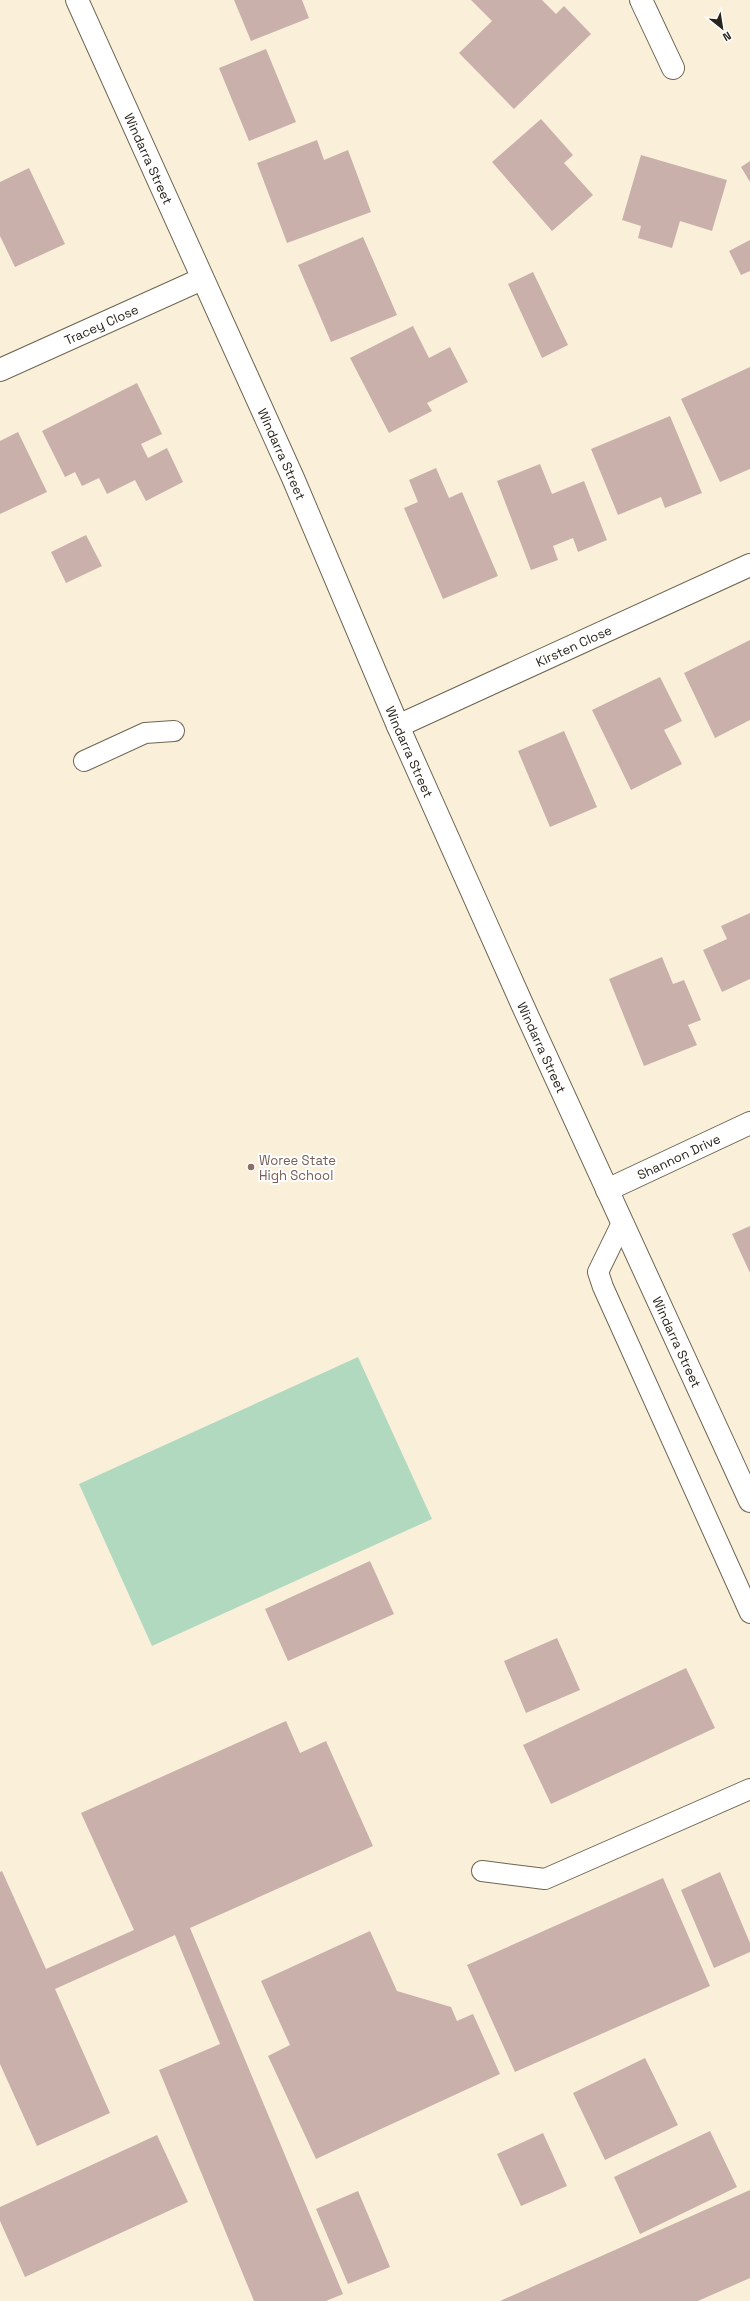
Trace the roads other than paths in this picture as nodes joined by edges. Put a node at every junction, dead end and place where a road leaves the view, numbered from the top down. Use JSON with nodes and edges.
{"nodes":[{"id":1,"x":77,"y":0,"type":"edge"},
{"id":2,"x":641,"y":0,"type":"edge"},
{"id":3,"x":674,"y":68,"type":"dead end"},
{"id":4,"x":202,"y":279,"type":"junction"},
{"id":5,"x":0,"y":370,"type":"edge"},
{"id":6,"x":750,"y":565,"type":"edge"},
{"id":7,"x":398,"y":726,"type":"junction"},
{"id":8,"x":174,"y":731,"type":"dead end"},
{"id":9,"x":84,"y":761,"type":"dead end"},
{"id":10,"x":750,"y":1123,"type":"edge"},
{"id":11,"x":607,"y":1190,"type":"junction"},
{"id":12,"x":622,"y":1223,"type":"junction"},
{"id":13,"x":750,"y":1501,"type":"edge"},
{"id":14,"x":750,"y":1613,"type":"edge"},
{"id":15,"x":750,"y":1789,"type":"edge"},
{"id":16,"x":482,"y":1872,"type":"dead end"}],
"edges":[{"from":1,"to":4,"type":"street","name":"Windarra Street"},
{"from":2,"to":3,"type":"street"},
{"from":4,"to":5,"type":"street","name":"Tracey Close"},
{"from":4,"to":7,"type":"street","name":"Windarra Street"},
{"from":6,"to":7,"type":"street","name":"Kirsten Close"},
{"from":7,"to":11,"type":"street","name":"Windarra Street"},
{"from":8,"to":9,"type":"lane"},
{"from":10,"to":11,"type":"street","name":"Shannon Drive"},
{"from":11,"to":12,"type":"street","name":"Windarra Street"},
{"from":12,"to":13,"type":"street","name":"Windarra Street"},
{"from":12,"to":14,"type":"lane"},
{"from":15,"to":16,"type":"lane"}]}
